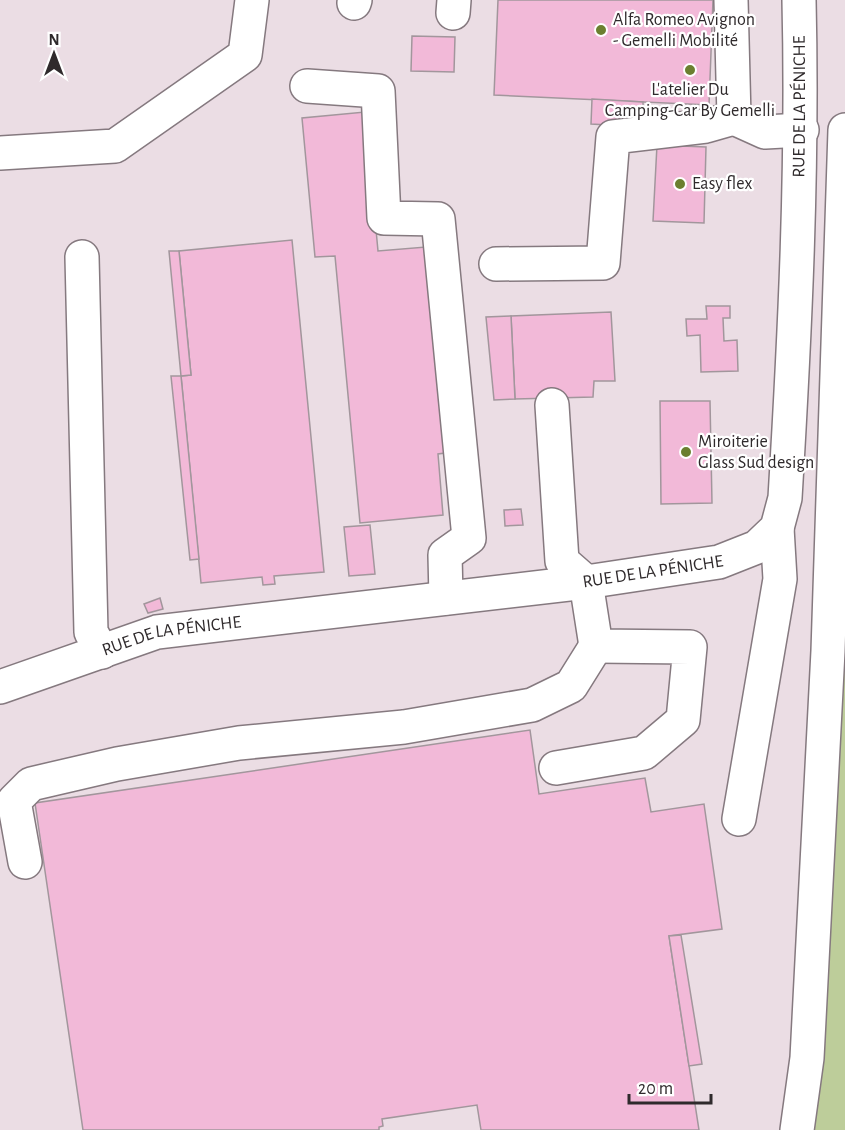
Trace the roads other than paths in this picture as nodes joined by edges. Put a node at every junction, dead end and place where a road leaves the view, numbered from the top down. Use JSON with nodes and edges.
{"nodes":[{"id":1,"x":252,"y":0,"type":"edge"},
{"id":2,"x":731,"y":0,"type":"edge"},
{"id":3,"x":800,"y":0,"type":"edge"},
{"id":4,"x":307,"y":87,"type":"dead end"},
{"id":5,"x":734,"y":118,"type":"junction"},
{"id":6,"x":802,"y":130,"type":"junction"},
{"id":7,"x":845,"y":130,"type":"edge"},
{"id":8,"x":0,"y":153,"type":"edge"},
{"id":9,"x":82,"y":257,"type":"dead end"},
{"id":10,"x":496,"y":264,"type":"dead end"},
{"id":11,"x":552,"y":405,"type":"dead end"},
{"id":12,"x":777,"y":528,"type":"junction"},
{"id":13,"x":586,"y":582,"type":"junction"},
{"id":14,"x":446,"y":598,"type":"junction"},
{"id":15,"x":596,"y":646,"type":"junction"},
{"id":16,"x":102,"y":652,"type":"junction"},
{"id":17,"x":0,"y":687,"type":"edge"},
{"id":18,"x":556,"y":768,"type":"dead end"},
{"id":19,"x":740,"y":819,"type":"dead end"},
{"id":20,"x":26,"y":862,"type":"dead end"},
{"id":21,"x":797,"y":1130,"type":"edge"}],
"edges":[{"from":1,"to":8,"type":"main road"},
{"from":2,"to":5,"type":"main road"},
{"from":3,"to":6,"type":"main road","name":"RUE DE LA PÉNICHE"},
{"from":4,"to":14,"type":"main road"},
{"from":5,"to":6,"type":"main road"},
{"from":5,"to":10,"type":"main road"},
{"from":6,"to":12,"type":"main road","name":"RUE DE LA PÉNICHE"},
{"from":7,"to":21,"type":"main road"},
{"from":9,"to":16,"type":"main road"},
{"from":11,"to":13,"type":"main road"},
{"from":12,"to":13,"type":"main road","name":"RUE DE LA PÉNICHE"},
{"from":12,"to":19,"type":"main road"},
{"from":13,"to":14,"type":"main road","name":"RUE DE LA PÉNICHE"},
{"from":13,"to":15,"type":"main road"},
{"from":14,"to":16,"type":"main road","name":"RUE DE LA PÉNICHE"},
{"from":15,"to":18,"type":"main road"},
{"from":15,"to":20,"type":"main road"},
{"from":16,"to":17,"type":"main road","name":"RUE DE LA PÉNICHE"}]}
